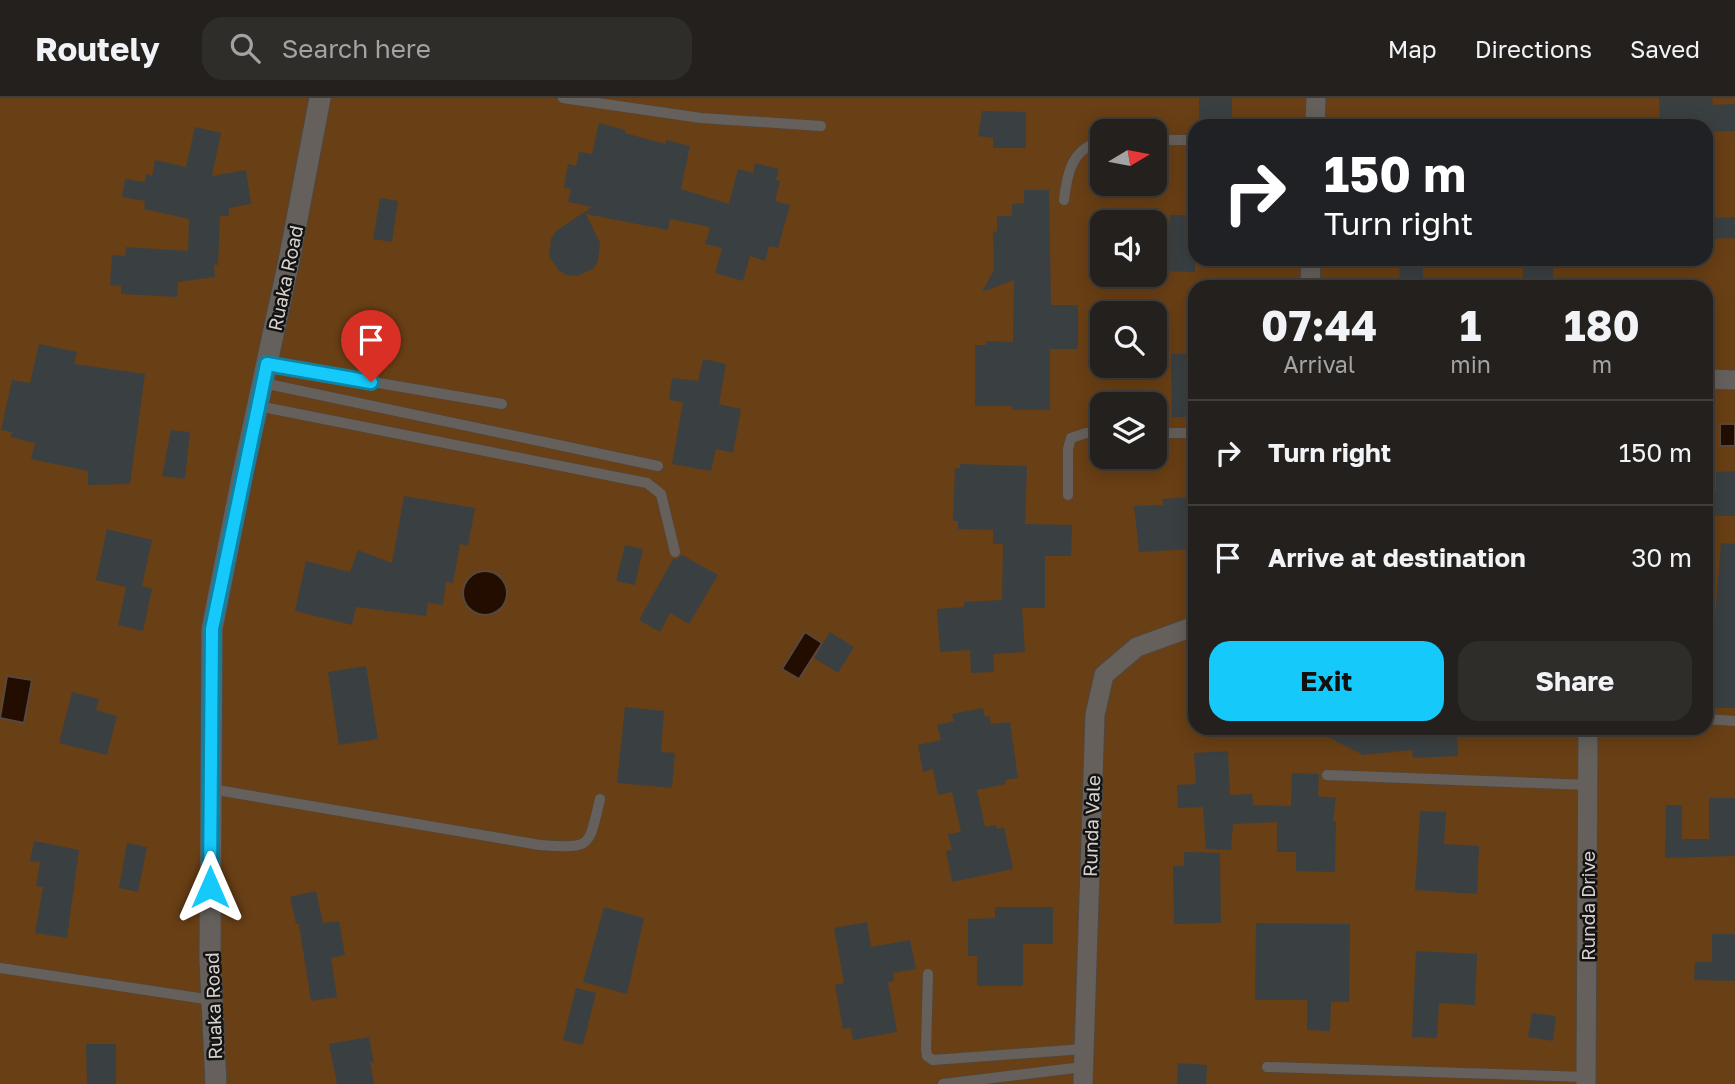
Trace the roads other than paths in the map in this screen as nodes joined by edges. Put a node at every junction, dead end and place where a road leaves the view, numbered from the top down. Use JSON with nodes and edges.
{"nodes":[{"id":1,"x":320,"y":98,"type":"edge"},
{"id":2,"x":563,"y":98,"type":"edge"},
{"id":3,"x":1316,"y":98,"type":"edge"},
{"id":4,"x":1315,"y":119,"type":"edge"},
{"id":5,"x":821,"y":126,"type":"dead end"},
{"id":6,"x":1167,"y":140,"type":"edge"},
{"id":7,"x":1188,"y":140,"type":"edge"},
{"id":8,"x":1090,"y":145,"type":"edge"},
{"id":9,"x":1064,"y":200,"type":"dead end"},
{"id":10,"x":265,"y":373,"type":"junction"},
{"id":11,"x":1713,"y":379,"type":"edge"},
{"id":12,"x":1735,"y":380,"type":"edge"},
{"id":13,"x":502,"y":404,"type":"dead end"},
{"id":14,"x":257,"y":406,"type":"junction"},
{"id":15,"x":1090,"y":433,"type":"edge"},
{"id":16,"x":1167,"y":433,"type":"edge"},
{"id":17,"x":1188,"y":433,"type":"edge"},
{"id":18,"x":658,"y":466,"type":"dead end"},
{"id":19,"x":1068,"y":495,"type":"dead end"},
{"id":20,"x":675,"y":552,"type":"dead end"},
{"id":21,"x":1188,"y":629,"type":"edge"},
{"id":22,"x":1713,"y":719,"type":"edge"},
{"id":23,"x":1735,"y":720,"type":"edge"},
{"id":24,"x":1588,"y":735,"type":"edge"},
{"id":25,"x":1327,"y":775,"type":"dead end"},
{"id":26,"x":1588,"y":785,"type":"junction"},
{"id":27,"x":211,"y":789,"type":"junction"},
{"id":28,"x":600,"y":799,"type":"dead end"},
{"id":29,"x":0,"y":968,"type":"edge"},
{"id":30,"x":928,"y":974,"type":"dead end"},
{"id":31,"x":212,"y":1000,"type":"junction"},
{"id":32,"x":1083,"y":1067,"type":"edge"},
{"id":33,"x":1268,"y":1067,"type":"dead end"},
{"id":34,"x":1586,"y":1081,"type":"edge"},
{"id":35,"x":216,"y":1084,"type":"edge"},
{"id":36,"x":943,"y":1084,"type":"edge"}],
"edges":[{"from":1,"to":10,"type":"street","name":"Ruaka Road"},
{"from":2,"to":5,"type":"lane"},
{"from":3,"to":4,"type":"street"},
{"from":6,"to":7,"type":"lane"},
{"from":8,"to":9,"type":"lane"},
{"from":10,"to":13,"type":"lane"},
{"from":10,"to":14,"type":"street","name":"Ruaka Road"},
{"from":10,"to":18,"type":"lane"},
{"from":11,"to":12,"type":"street"},
{"from":14,"to":20,"type":"lane"},
{"from":14,"to":27,"type":"street","name":"Ruaka Road"},
{"from":15,"to":19,"type":"lane"},
{"from":16,"to":17,"type":"lane"},
{"from":21,"to":32,"type":"street","name":"Runda Vale"},
{"from":22,"to":23,"type":"lane"},
{"from":24,"to":26,"type":"street","name":"Runda Drive"},
{"from":25,"to":26,"type":"lane"},
{"from":26,"to":34,"type":"street","name":"Runda Drive"},
{"from":27,"to":28,"type":"lane"},
{"from":27,"to":31,"type":"street","name":"Ruaka Road"},
{"from":29,"to":31,"type":"lane"},
{"from":30,"to":32,"type":"lane"},
{"from":31,"to":35,"type":"street","name":"Ruaka Road"},
{"from":32,"to":36,"type":"lane"},
{"from":33,"to":34,"type":"lane"}]}
